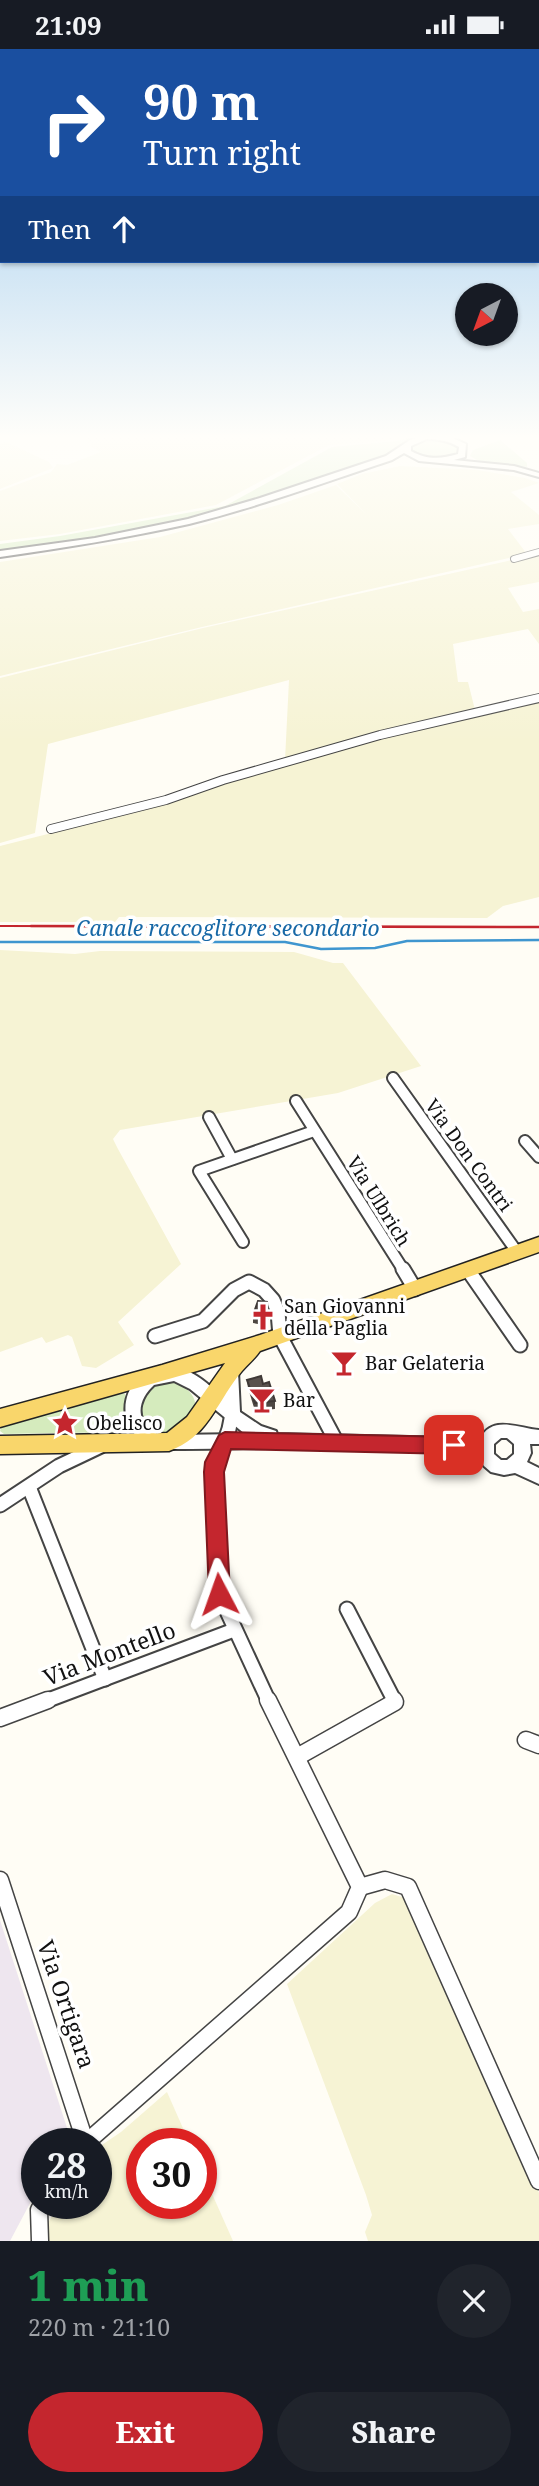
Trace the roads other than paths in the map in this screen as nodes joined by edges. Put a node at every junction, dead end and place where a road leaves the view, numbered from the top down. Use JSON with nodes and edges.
{"nodes":[{"id":1,"x":112,"y":537,"type":"edge"},
{"id":2,"x":539,"y":552,"type":"edge"},
{"id":3,"x":0,"y":554,"type":"edge"},
{"id":4,"x":514,"y":559,"type":"dead end"},
{"id":5,"x":539,"y":698,"type":"edge"},
{"id":6,"x":51,"y":829,"type":"dead end"},
{"id":7,"x":393,"y":1079,"type":"dead end"},
{"id":8,"x":296,"y":1101,"type":"dead end"},
{"id":9,"x":209,"y":1117,"type":"dead end"},
{"id":10,"x":314,"y":1131,"type":"junction"},
{"id":11,"x":525,"y":1141,"type":"dead end"},
{"id":12,"x":539,"y":1157,"type":"edge"},
{"id":13,"x":232,"y":1159,"type":"junction"},
{"id":14,"x":243,"y":1242,"type":"dead end"},
{"id":15,"x":539,"y":1244,"type":"edge"},
{"id":16,"x":517,"y":1252,"type":"junction"},
{"id":17,"x":468,"y":1270,"type":"junction"},
{"id":18,"x":415,"y":1289,"type":"junction"},
{"id":19,"x":155,"y":1336,"type":"dead end"},
{"id":20,"x":280,"y":1336,"type":"junction"},
{"id":21,"x":260,"y":1343,"type":"junction"},
{"id":22,"x":520,"y":1345,"type":"dead end"},
{"id":23,"x":230,"y":1368,"type":"junction"},
{"id":24,"x":162,"y":1374,"type":"junction"},
{"id":25,"x":212,"y":1399,"type":"junction"},
{"id":26,"x":232,"y":1414,"type":"junction"},
{"id":27,"x":0,"y":1418,"type":"edge"},
{"id":28,"x":539,"y":1437,"type":"edge"},
{"id":29,"x":225,"y":1441,"type":"junction"},
{"id":30,"x":295,"y":1441,"type":"junction"},
{"id":31,"x":336,"y":1441,"type":"junction"},
{"id":32,"x":162,"y":1442,"type":"junction"},
{"id":33,"x":526,"y":1442,"type":"edge"},
{"id":34,"x":0,"y":1445,"type":"edge"},
{"id":35,"x":485,"y":1449,"type":"junction"},
{"id":36,"x":66,"y":1453,"type":"junction"},
{"id":37,"x":516,"y":1465,"type":"junction"},
{"id":38,"x":539,"y":1476,"type":"edge"},
{"id":39,"x":29,"y":1487,"type":"junction"},
{"id":40,"x":0,"y":1505,"type":"edge"},
{"id":41,"x":347,"y":1609,"type":"dead end"},
{"id":42,"x":234,"y":1630,"type":"junction"},
{"id":43,"x":105,"y":1679,"type":"junction"},
{"id":44,"x":0,"y":1718,"type":"edge"},
{"id":45,"x":297,"y":1758,"type":"junction"},
{"id":46,"x":0,"y":1880,"type":"edge"},
{"id":47,"x":360,"y":1887,"type":"junction"},
{"id":48,"x":82,"y":2128,"type":"edge"},
{"id":49,"x":103,"y":2128,"type":"edge"},
{"id":50,"x":539,"y":2181,"type":"edge"},
{"id":51,"x":39,"y":2219,"type":"edge"},
{"id":52,"x":40,"y":2241,"type":"edge"}],
"edges":[{"from":1,"to":3,"type":"street"},
{"from":2,"to":4,"type":"street"},
{"from":5,"to":6,"type":"street"},
{"from":7,"to":16,"type":"street","name":"Via Don Contri"},
{"from":8,"to":10,"type":"street","name":"Via Ulbrich"},
{"from":9,"to":13,"type":"street"},
{"from":10,"to":13,"type":"street"},
{"from":10,"to":18,"type":"street","name":"Via Ulbrich"},
{"from":11,"to":12,"type":"street"},
{"from":13,"to":14,"type":"street"},
{"from":15,"to":16,"type":"main road"},
{"from":16,"to":17,"type":"main road"},
{"from":17,"to":18,"type":"main road"},
{"from":17,"to":22,"type":"street"},
{"from":18,"to":20,"type":"main road"},
{"from":19,"to":20,"type":"street"},
{"from":20,"to":21,"type":"main road"},
{"from":20,"to":31,"type":"street"},
{"from":21,"to":23,"type":"main road"},
{"from":21,"to":24,"type":"main road"},
{"from":23,"to":25,"type":"main road"},
{"from":23,"to":26,"type":"street"},
{"from":24,"to":25,"type":"street"},
{"from":24,"to":27,"type":"main road"},
{"from":24,"to":32,"type":"street"},
{"from":25,"to":26,"type":"street"},
{"from":25,"to":32,"type":"main road"},
{"from":26,"to":29,"type":"street"},
{"from":26,"to":30,"type":"street"},
{"from":28,"to":33,"type":"street"},
{"from":29,"to":30,"type":"street"},
{"from":29,"to":32,"type":"street"},
{"from":29,"to":42,"type":"street"},
{"from":30,"to":31,"type":"street"},
{"from":31,"to":35,"type":"street"},
{"from":32,"to":36,"type":"main road"},
{"from":33,"to":35,"type":"street"},
{"from":33,"to":37,"type":"street"},
{"from":34,"to":36,"type":"main road"},
{"from":35,"to":37,"type":"street"},
{"from":36,"to":39,"type":"street"},
{"from":37,"to":38,"type":"street"},
{"from":39,"to":40,"type":"street"},
{"from":39,"to":43,"type":"street"},
{"from":41,"to":45,"type":"street"},
{"from":42,"to":43,"type":"street","name":"Via Montello"},
{"from":42,"to":45,"type":"street"},
{"from":43,"to":44,"type":"street","name":"Via Montello"},
{"from":45,"to":47,"type":"street"},
{"from":46,"to":48,"type":"street","name":"Via Ortigara"},
{"from":47,"to":49,"type":"street"},
{"from":47,"to":50,"type":"street"},
{"from":51,"to":52,"type":"street"}]}
